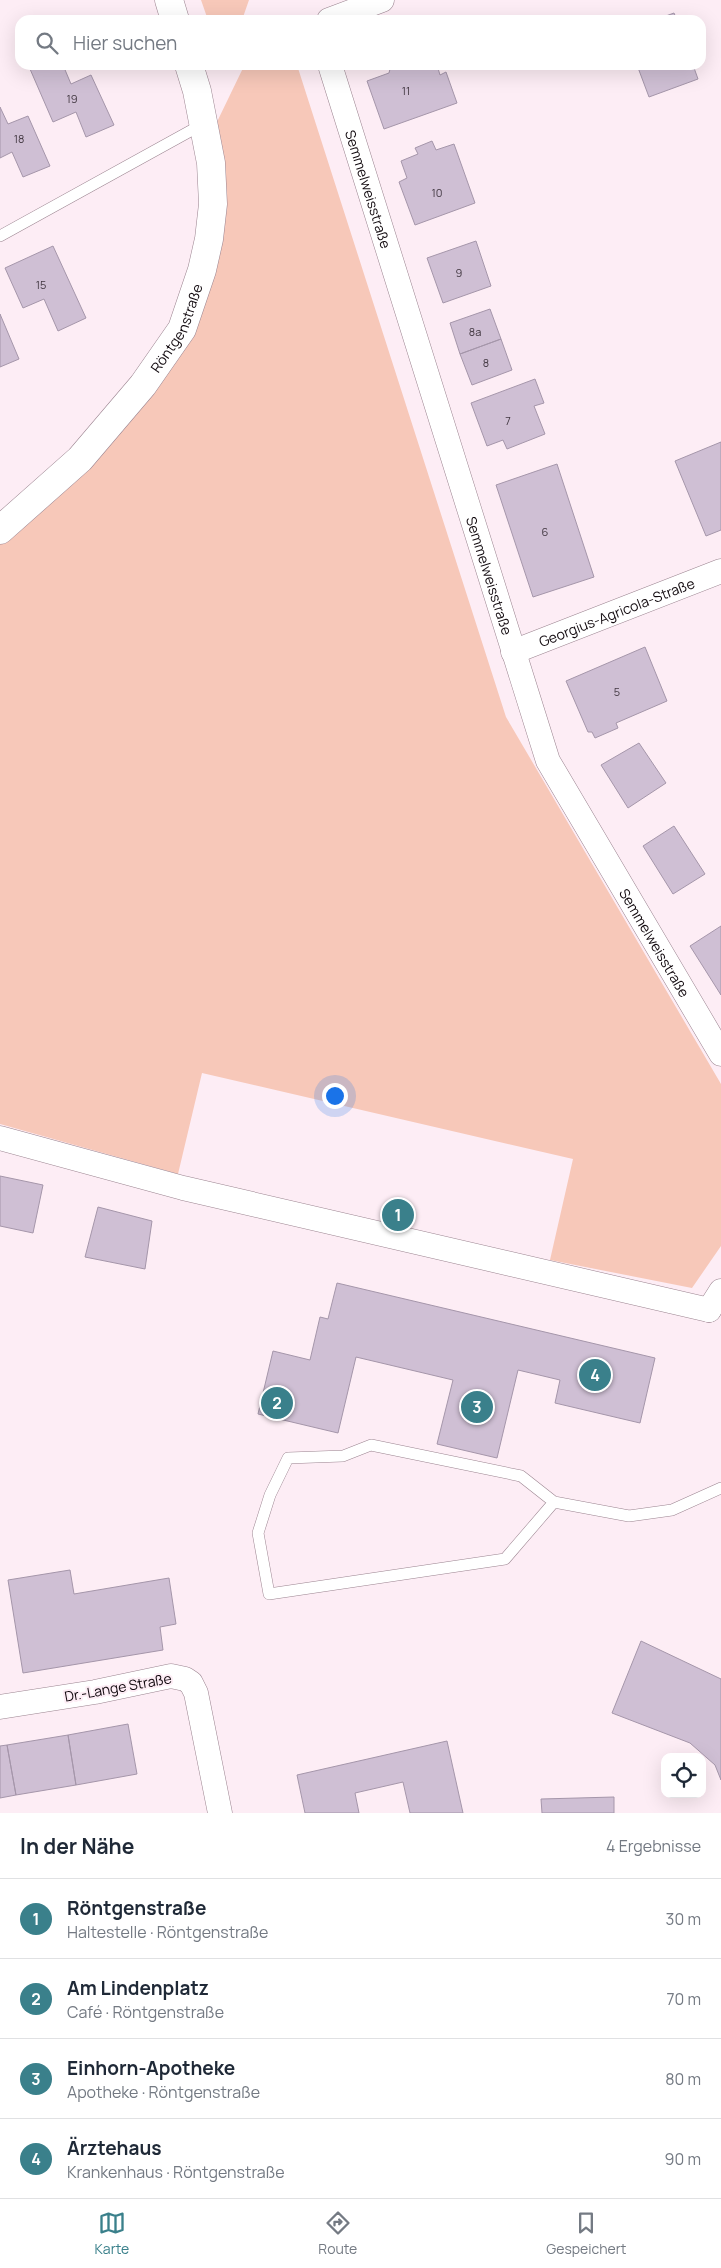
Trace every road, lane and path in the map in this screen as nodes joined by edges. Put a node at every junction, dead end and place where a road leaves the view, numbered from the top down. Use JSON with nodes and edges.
{"nodes":[{"id":1,"x":169,"y":0,"type":"edge"},
{"id":2,"x":382,"y":0,"type":"edge"},
{"id":3,"x":174,"y":15,"type":"edge"},
{"id":4,"x":342,"y":15,"type":"edge"},
{"id":5,"x":191,"y":70,"type":"edge"},
{"id":6,"x":332,"y":70,"type":"edge"},
{"id":7,"x":203,"y":124,"type":"junction"},
{"id":8,"x":0,"y":236,"type":"edge"},
{"id":9,"x":0,"y":530,"type":"edge"},
{"id":10,"x":721,"y":571,"type":"edge"},
{"id":11,"x":513,"y":652,"type":"junction"},
{"id":12,"x":721,"y":1054,"type":"edge"},
{"id":13,"x":0,"y":1138,"type":"edge"},
{"id":14,"x":717,"y":1308,"type":"edge"},
{"id":15,"x":721,"y":1488,"type":"edge"},
{"id":16,"x":554,"y":1502,"type":"junction"},
{"id":17,"x":0,"y":1707,"type":"edge"},
{"id":18,"x":220,"y":1813,"type":"edge"}],
"edges":[{"from":1,"to":3,"type":"street"},
{"from":2,"to":4,"type":"street"},
{"from":5,"to":7,"type":"street","name":"Röntgenstraße"},
{"from":6,"to":11,"type":"street","name":"Semmelweisstraße"},
{"from":7,"to":8,"type":"lane"},
{"from":7,"to":9,"type":"street","name":"Röntgenstraße"},
{"from":10,"to":11,"type":"street","name":"Georgius-Agricola-Straße"},
{"from":11,"to":12,"type":"street","name":"Semmelweisstraße"},
{"from":13,"to":14,"type":"street"},
{"from":15,"to":16,"type":"lane"},
{"from":16,"to":16,"type":"lane"},
{"from":17,"to":18,"type":"street","name":"Dr.-Lange Straße"}]}
